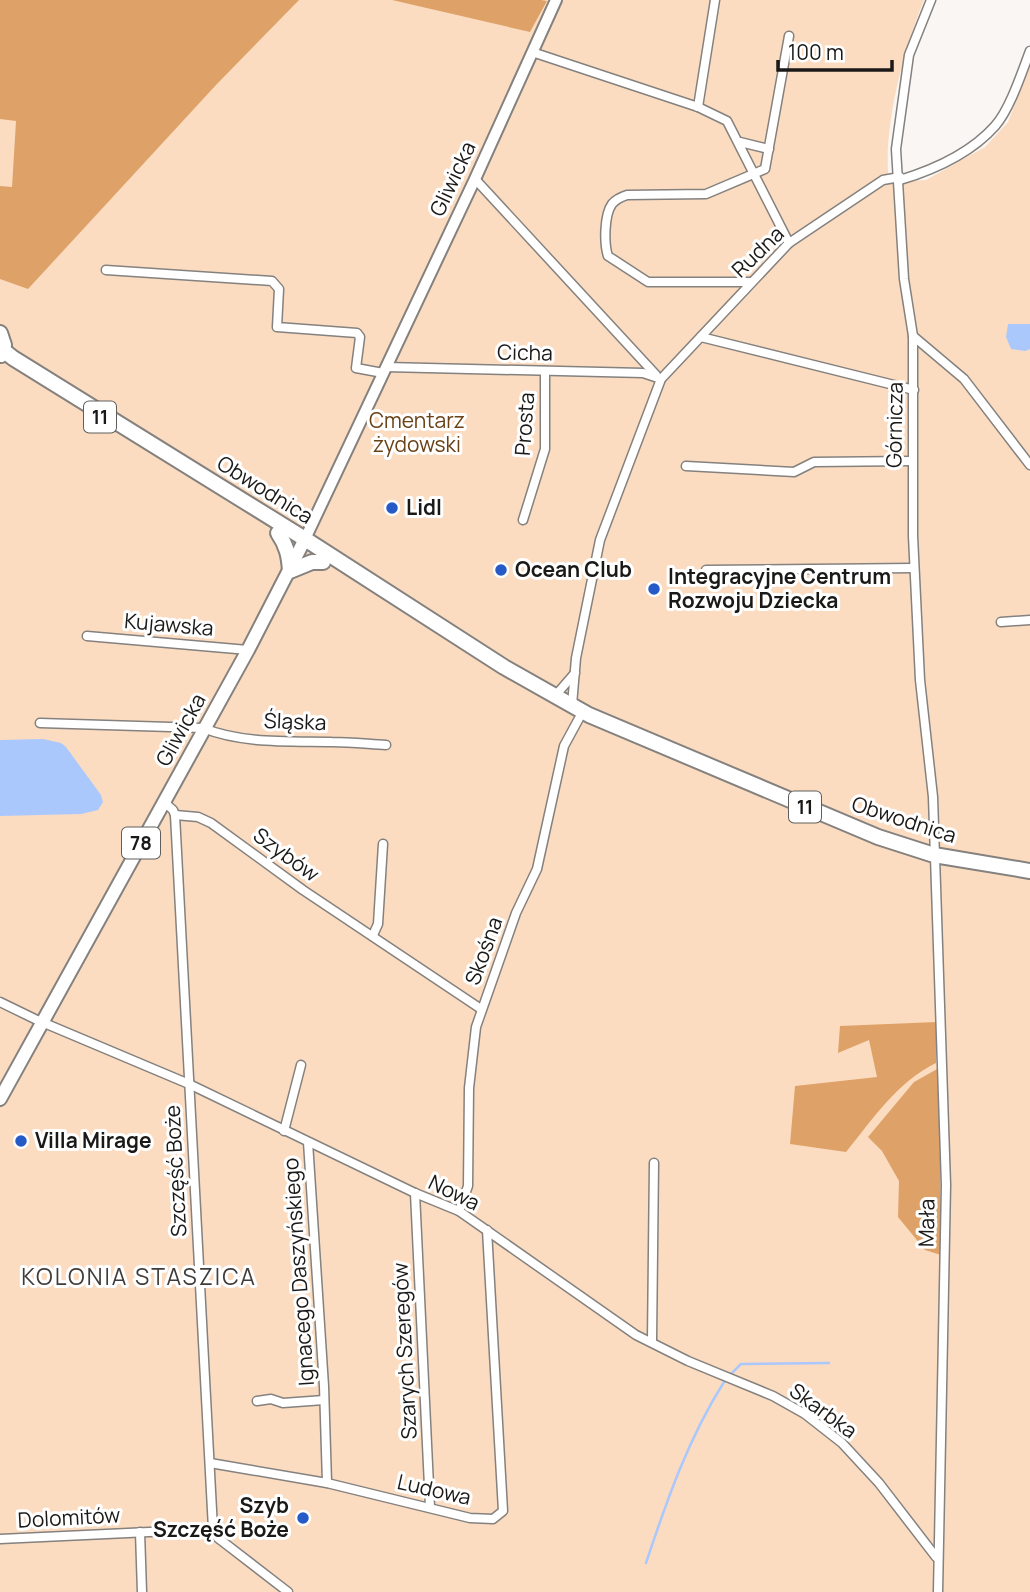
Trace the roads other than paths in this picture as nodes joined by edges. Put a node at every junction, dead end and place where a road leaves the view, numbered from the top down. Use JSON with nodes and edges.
{"nodes":[{"id":1,"x":556,"y":0,"type":"edge"},
{"id":2,"x":715,"y":0,"type":"edge"},
{"id":3,"x":931,"y":0,"type":"edge"},
{"id":4,"x":789,"y":36,"type":"dead end"},
{"id":5,"x":1030,"y":51,"type":"edge"},
{"id":6,"x":532,"y":52,"type":"junction"},
{"id":7,"x":698,"y":107,"type":"junction"},
{"id":8,"x":740,"y":142,"type":"junction"},
{"id":9,"x":769,"y":149,"type":"junction"},
{"id":10,"x":755,"y":174,"type":"junction"},
{"id":11,"x":900,"y":178,"type":"junction"},
{"id":12,"x":475,"y":179,"type":"junction"},
{"id":13,"x":789,"y":243,"type":"junction"},
{"id":14,"x":106,"y":270,"type":"dead end"},
{"id":15,"x":751,"y":282,"type":"junction"},
{"id":16,"x":0,"y":334,"type":"edge"},
{"id":17,"x":913,"y":336,"type":"junction"},
{"id":18,"x":701,"y":337,"type":"junction"},
{"id":19,"x":1,"y":356,"type":"edge"},
{"id":20,"x":384,"y":370,"type":"junction"},
{"id":21,"x":545,"y":371,"type":"junction"},
{"id":22,"x":661,"y":379,"type":"junction"},
{"id":23,"x":914,"y":390,"type":"junction"},
{"id":24,"x":912,"y":461,"type":"junction"},
{"id":25,"x":1030,"y":464,"type":"edge"},
{"id":26,"x":686,"y":467,"type":"dead end"},
{"id":27,"x":523,"y":520,"type":"dead end"},
{"id":28,"x":278,"y":533,"type":"junction"},
{"id":29,"x":303,"y":544,"type":"junction"},
{"id":30,"x":323,"y":562,"type":"junction"},
{"id":31,"x":914,"y":568,"type":"junction"},
{"id":32,"x":706,"y":570,"type":"dead end"},
{"id":33,"x":290,"y":571,"type":"junction"},
{"id":34,"x":1030,"y":620,"type":"edge"},
{"id":35,"x":1001,"y":622,"type":"dead end"},
{"id":36,"x":87,"y":636,"type":"dead end"},
{"id":37,"x":248,"y":650,"type":"junction"},
{"id":38,"x":504,"y":667,"type":"junction"},
{"id":39,"x":575,"y":673,"type":"junction"},
{"id":40,"x":555,"y":696,"type":"junction"},
{"id":41,"x":578,"y":708,"type":"junction"},
{"id":42,"x":40,"y":723,"type":"dead end"},
{"id":43,"x":203,"y":728,"type":"junction"},
{"id":44,"x":386,"y":745,"type":"dead end"},
{"id":45,"x":164,"y":802,"type":"junction"},
{"id":46,"x":175,"y":815,"type":"junction"},
{"id":47,"x":383,"y":844,"type":"dead end"},
{"id":48,"x":934,"y":855,"type":"junction"},
{"id":49,"x":1030,"y":872,"type":"edge"},
{"id":50,"x":373,"y":935,"type":"junction"},
{"id":51,"x":0,"y":1002,"type":"edge"},
{"id":52,"x":481,"y":1009,"type":"junction"},
{"id":53,"x":42,"y":1022,"type":"junction"},
{"id":54,"x":301,"y":1065,"type":"dead end"},
{"id":55,"x":189,"y":1084,"type":"junction"},
{"id":56,"x":0,"y":1099,"type":"edge"},
{"id":57,"x":284,"y":1131,"type":"junction"},
{"id":58,"x":308,"y":1142,"type":"junction"},
{"id":59,"x":654,"y":1163,"type":"dead end"},
{"id":60,"x":415,"y":1193,"type":"junction"},
{"id":61,"x":459,"y":1211,"type":"junction"},
{"id":62,"x":487,"y":1230,"type":"junction"},
{"id":63,"x":652,"y":1341,"type":"junction"},
{"id":64,"x":495,"y":1364,"type":"joint"},
{"id":65,"x":324,"y":1400,"type":"junction"},
{"id":66,"x":257,"y":1401,"type":"dead end"},
{"id":67,"x":210,"y":1463,"type":"junction"},
{"id":68,"x":327,"y":1483,"type":"junction"},
{"id":69,"x":430,"y":1507,"type":"junction"},
{"id":70,"x":214,"y":1529,"type":"junction"},
{"id":71,"x":140,"y":1532,"type":"junction"},
{"id":72,"x":0,"y":1539,"type":"edge"},
{"id":73,"x":937,"y":1558,"type":"junction"},
{"id":74,"x":142,"y":1592,"type":"edge"},
{"id":75,"x":288,"y":1592,"type":"edge"},
{"id":76,"x":938,"y":1592,"type":"edge"}],
"edges":[{"from":1,"to":6,"type":"street","name":"Gliwicka"},
{"from":2,"to":7,"type":"street"},
{"from":3,"to":11,"type":"street","name":"Górnicza"},
{"from":4,"to":9,"type":"street"},
{"from":5,"to":11,"type":"street","name":"Rudna"},
{"from":6,"to":7,"type":"street"},
{"from":6,"to":12,"type":"street","name":"Gliwicka"},
{"from":7,"to":8,"type":"street"},
{"from":8,"to":9,"type":"street"},
{"from":8,"to":10,"type":"street"},
{"from":9,"to":10,"type":"street"},
{"from":10,"to":13,"type":"street"},
{"from":10,"to":15,"type":"street"},
{"from":11,"to":13,"type":"street","name":"Rudna"},
{"from":11,"to":17,"type":"street","name":"Górnicza"},
{"from":12,"to":20,"type":"street","name":"Gliwicka"},
{"from":12,"to":22,"type":"street"},
{"from":13,"to":15,"type":"street","name":"Rudna"},
{"from":14,"to":20,"type":"street"},
{"from":15,"to":18,"type":"street","name":"Rudna"},
{"from":16,"to":19,"type":"highway"},
{"from":17,"to":23,"type":"street","name":"Górnicza"},
{"from":17,"to":25,"type":"street"},
{"from":18,"to":22,"type":"street","name":"Rudna"},
{"from":18,"to":23,"type":"street"},
{"from":19,"to":28,"type":"highway","name":"Obwodnica","number":"11"},
{"from":19,"to":29,"type":"highway","name":"Obwodnica","number":"11"},
{"from":20,"to":21,"type":"street","name":"Cicha"},
{"from":20,"to":29,"type":"street","name":"Gliwicka"},
{"from":21,"to":22,"type":"street","name":"Cicha"},
{"from":21,"to":27,"type":"street","name":"Prosta"},
{"from":22,"to":39,"type":"street","name":"Skośna"},
{"from":23,"to":24,"type":"street","name":"Górnicza"},
{"from":24,"to":26,"type":"street"},
{"from":24,"to":31,"type":"street","name":"Górnicza"},
{"from":28,"to":29,"type":"highway","name":"Obwodnica","number":"11"},
{"from":28,"to":33,"type":"highway"},
{"from":29,"to":30,"type":"highway","name":"Obwodnica","number":"11"},
{"from":29,"to":33,"type":"main road","name":"Gliwicka","number":"78"},
{"from":29,"to":38,"type":"highway","name":"Obwodnica","number":"11"},
{"from":30,"to":33,"type":"highway"},
{"from":30,"to":38,"type":"highway","name":"Obwodnica","number":"11"},
{"from":31,"to":32,"type":"street"},
{"from":31,"to":48,"type":"street","name":"Górnicza"},
{"from":33,"to":37,"type":"main road","name":"Gliwicka","number":"78"},
{"from":34,"to":35,"type":"street"},
{"from":36,"to":37,"type":"street","name":"Kujawska"},
{"from":37,"to":43,"type":"main road","name":"Gliwicka","number":"78"},
{"from":38,"to":40,"type":"highway","name":"Obwodnica","number":"11"},
{"from":39,"to":40,"type":"street"},
{"from":39,"to":41,"type":"street","name":"Skośna"},
{"from":40,"to":41,"type":"highway","name":"Obwodnica","number":"11"},
{"from":41,"to":48,"type":"highway","name":"Obwodnica","number":"11"},
{"from":41,"to":52,"type":"street","name":"Skośna"},
{"from":42,"to":43,"type":"street","name":"Śląska"},
{"from":43,"to":44,"type":"street","name":"Śląska"},
{"from":43,"to":45,"type":"main road","name":"Gliwicka","number":"78"},
{"from":45,"to":46,"type":"street"},
{"from":45,"to":53,"type":"main road","name":"Gliwicka","number":"78"},
{"from":46,"to":50,"type":"street","name":"Szybów"},
{"from":46,"to":55,"type":"street","name":"Szczęść Boże"},
{"from":47,"to":50,"type":"street"},
{"from":48,"to":49,"type":"highway","name":"Obwodnica","number":"11"},
{"from":48,"to":73,"type":"street","name":"Mała"},
{"from":50,"to":52,"type":"street","name":"Szybów"},
{"from":51,"to":53,"type":"street","name":"Nowa"},
{"from":52,"to":61,"type":"street","name":"Skośna"},
{"from":53,"to":55,"type":"street","name":"Nowa"},
{"from":53,"to":56,"type":"main road","name":"Gliwicka","number":"78"},
{"from":54,"to":57,"type":"street"},
{"from":55,"to":57,"type":"street","name":"Nowa"},
{"from":55,"to":67,"type":"street","name":"Szczęść Boże"},
{"from":57,"to":58,"type":"street","name":"Nowa"},
{"from":58,"to":60,"type":"street","name":"Nowa"},
{"from":58,"to":65,"type":"street","name":"Ignacego Daszyńskiego"},
{"from":59,"to":63,"type":"street"},
{"from":60,"to":61,"type":"street","name":"Nowa"},
{"from":60,"to":69,"type":"street","name":"Szarych Szeregów"},
{"from":61,"to":62,"type":"street","name":"Nowa"},
{"from":62,"to":63,"type":"street","name":"Skarbka"},
{"from":62,"to":64,"type":"street","name":"Nowa"},
{"from":63,"to":73,"type":"street","name":"Skarbka"},
{"from":64,"to":69,"type":"street","name":"Ludowa"},
{"from":65,"to":66,"type":"street","name":"Ignacego Daszyńskiego"},
{"from":65,"to":68,"type":"street","name":"Ignacego Daszyńskiego"},
{"from":67,"to":68,"type":"street","name":"Ludowa"},
{"from":67,"to":70,"type":"street","name":"Szczęść Boże"},
{"from":68,"to":69,"type":"street","name":"Ludowa"},
{"from":70,"to":71,"type":"street","name":"Dolomitów"},
{"from":70,"to":75,"type":"street"},
{"from":71,"to":72,"type":"street","name":"Dolomitów"},
{"from":71,"to":74,"type":"street","name":"Dolomitów"},
{"from":73,"to":76,"type":"street","name":"Mała"}]}
